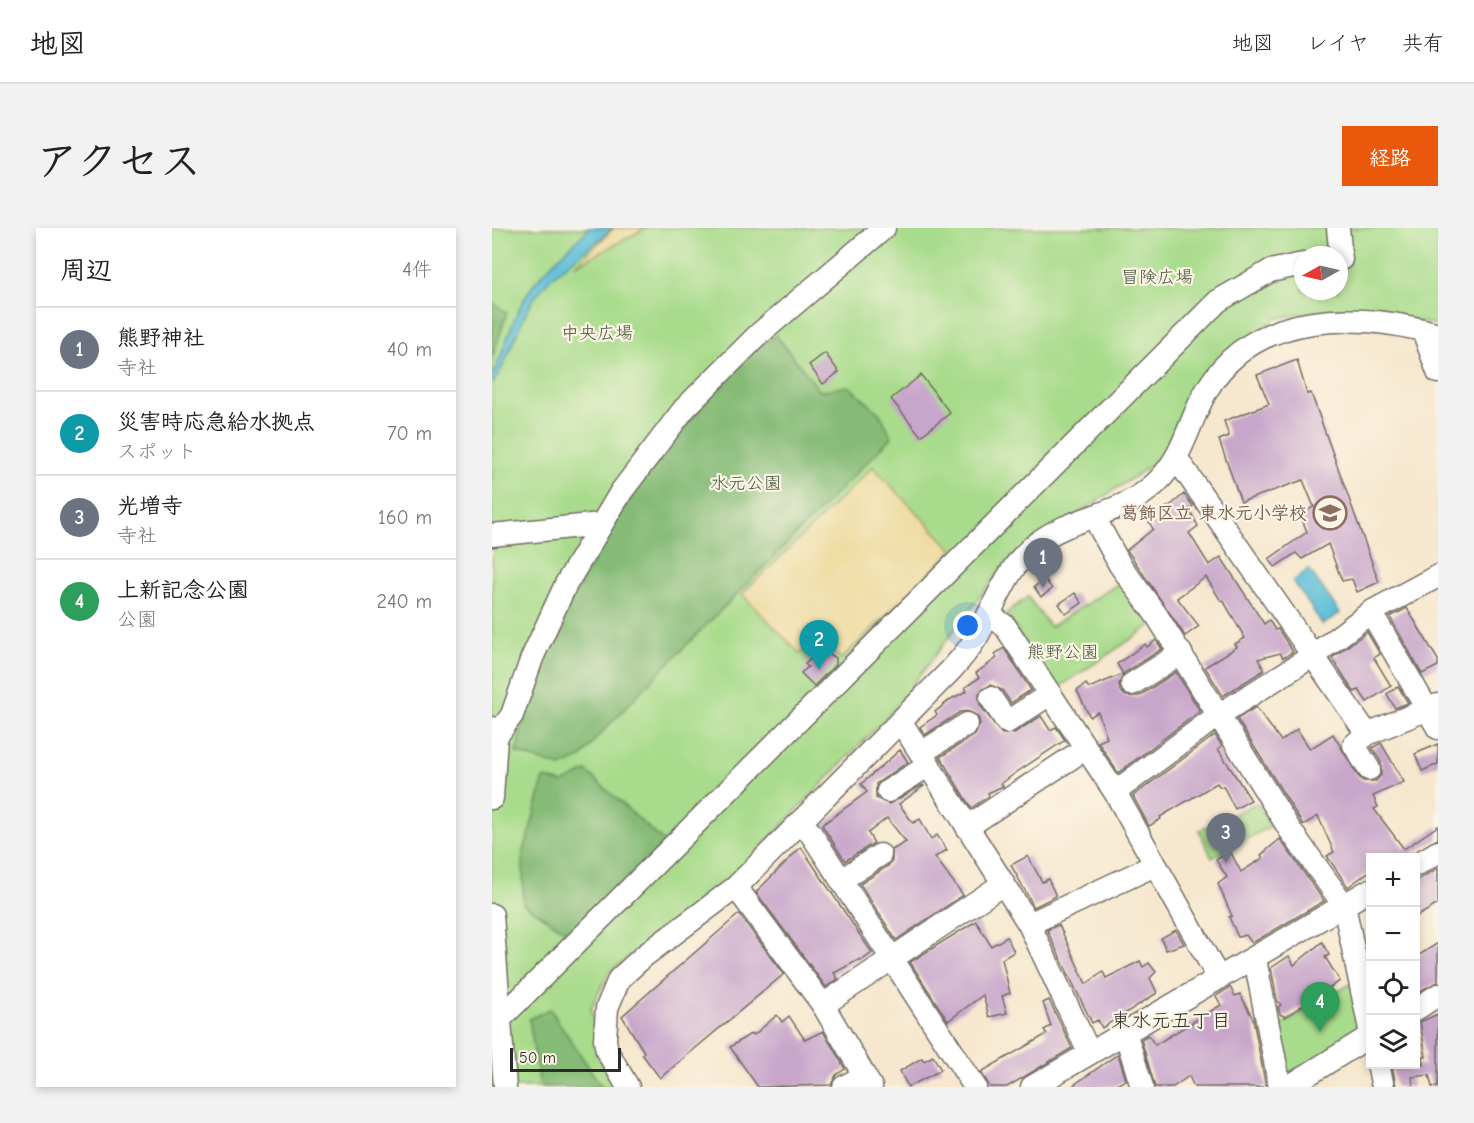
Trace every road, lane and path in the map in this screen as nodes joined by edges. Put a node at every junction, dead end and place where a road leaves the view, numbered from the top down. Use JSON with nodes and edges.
{"nodes":[{"id":1,"x":884,"y":228,"type":"edge"},
{"id":2,"x":1338,"y":228,"type":"edge"},
{"id":3,"x":1340,"y":246,"type":"edge"},
{"id":4,"x":1294,"y":266,"type":"edge"},
{"id":5,"x":1431,"y":332,"type":"edge"},
{"id":6,"x":1438,"y":372,"type":"edge"},
{"id":7,"x":1177,"y":459,"type":"junction"},
{"id":8,"x":1094,"y":517,"type":"junction"},
{"id":9,"x":601,"y":524,"type":"junction"},
{"id":10,"x":492,"y":535,"type":"edge"},
{"id":11,"x":1438,"y":576,"type":"edge"},
{"id":12,"x":1371,"y":612,"type":"junction"},
{"id":13,"x":989,"y":614,"type":"junction"},
{"id":14,"x":1181,"y":653,"type":"junction"},
{"id":15,"x":1314,"y":655,"type":"junction"},
{"id":16,"x":1132,"y":684,"type":"dead end"},
{"id":17,"x":1050,"y":694,"type":"junction"},
{"id":18,"x":992,"y":698,"type":"dead end"},
{"id":19,"x":1435,"y":715,"type":"edge"},
{"id":20,"x":1217,"y":716,"type":"junction"},
{"id":21,"x":901,"y":722,"type":"junction"},
{"id":22,"x":967,"y":724,"type":"dead end"},
{"id":23,"x":494,"y":732,"type":"edge"},
{"id":24,"x":1368,"y":734,"type":"junction"},
{"id":25,"x":1086,"y":748,"type":"junction"},
{"id":26,"x":925,"y":759,"type":"junction"},
{"id":27,"x":1369,"y":770,"type":"dead end"},
{"id":28,"x":888,"y":791,"type":"dead end"},
{"id":29,"x":1115,"y":792,"type":"junction"},
{"id":30,"x":492,"y":798,"type":"edge"},
{"id":31,"x":802,"y":823,"type":"junction"},
{"id":32,"x":968,"y":826,"type":"junction"},
{"id":33,"x":1438,"y":852,"type":"edge"},
{"id":34,"x":880,"y":855,"type":"dead end"},
{"id":35,"x":1420,"y":863,"type":"edge"},
{"id":36,"x":1155,"y":865,"type":"junction"},
{"id":37,"x":841,"y":880,"type":"junction"},
{"id":38,"x":1003,"y":884,"type":"junction"},
{"id":39,"x":736,"y":887,"type":"junction"},
{"id":40,"x":1366,"y":893,"type":"edge"},
{"id":41,"x":1344,"y":905,"type":"junction"},
{"id":42,"x":492,"y":915,"type":"edge"},
{"id":43,"x":1029,"y":924,"type":"junction"},
{"id":44,"x":892,"y":959,"type":"junction"},
{"id":45,"x":1255,"y":959,"type":"junction"},
{"id":46,"x":1218,"y":977,"type":"junction"},
{"id":47,"x":1438,"y":995,"type":"edge"},
{"id":48,"x":823,"y":1005,"type":"junction"},
{"id":49,"x":1420,"y":1006,"type":"edge"},
{"id":50,"x":1368,"y":1015,"type":"edge"},
{"id":51,"x":500,"y":1019,"type":"junction"},
{"id":52,"x":1125,"y":1032,"type":"junction"},
{"id":53,"x":1366,"y":1039,"type":"edge"},
{"id":54,"x":1089,"y":1052,"type":"junction"},
{"id":55,"x":1379,"y":1069,"type":"edge"},
{"id":56,"x":868,"y":1081,"type":"edge"},
{"id":57,"x":505,"y":1087,"type":"edge"},
{"id":58,"x":628,"y":1087,"type":"edge"},
{"id":59,"x":844,"y":1087,"type":"edge"},
{"id":60,"x":975,"y":1087,"type":"edge"},
{"id":61,"x":1032,"y":1087,"type":"edge"},
{"id":62,"x":1142,"y":1087,"type":"edge"},
{"id":63,"x":1280,"y":1087,"type":"edge"},
{"id":64,"x":1288,"y":1087,"type":"edge"},
{"id":65,"x":1383,"y":1087,"type":"edge"}],
"edges":[{"from":1,"to":9,"type":"street"},
{"from":2,"to":3,"type":"street"},
{"from":4,"to":51,"type":"street"},
{"from":5,"to":6,"type":"street"},
{"from":5,"to":7,"type":"street"},
{"from":7,"to":8,"type":"street"},
{"from":7,"to":15,"type":"street"},
{"from":8,"to":13,"type":"street"},
{"from":8,"to":14,"type":"street"},
{"from":9,"to":10,"type":"street"},
{"from":9,"to":23,"type":"street"},
{"from":11,"to":12,"type":"street"},
{"from":12,"to":15,"type":"street"},
{"from":12,"to":19,"type":"street"},
{"from":13,"to":17,"type":"street"},
{"from":13,"to":21,"type":"street"},
{"from":14,"to":16,"type":"street"},
{"from":14,"to":20,"type":"street"},
{"from":15,"to":20,"type":"street"},
{"from":15,"to":24,"type":"street"},
{"from":17,"to":18,"type":"street"},
{"from":17,"to":25,"type":"street"},
{"from":19,"to":24,"type":"street"},
{"from":20,"to":29,"type":"street"},
{"from":20,"to":41,"type":"street"},
{"from":21,"to":26,"type":"street"},
{"from":21,"to":31,"type":"street"},
{"from":22,"to":26,"type":"street"},
{"from":23,"to":30,"type":"street"},
{"from":24,"to":27,"type":"street"},
{"from":25,"to":29,"type":"street"},
{"from":25,"to":32,"type":"street"},
{"from":26,"to":28,"type":"street"},
{"from":26,"to":32,"type":"street"},
{"from":29,"to":36,"type":"street"},
{"from":31,"to":37,"type":"street"},
{"from":31,"to":39,"type":"street"},
{"from":32,"to":38,"type":"street"},
{"from":33,"to":35,"type":"street"},
{"from":34,"to":37,"type":"street"},
{"from":36,"to":43,"type":"street"},
{"from":36,"to":46,"type":"street"},
{"from":37,"to":44,"type":"street"},
{"from":38,"to":43,"type":"street"},
{"from":38,"to":44,"type":"street"},
{"from":39,"to":48,"type":"street"},
{"from":39,"to":58,"type":"street"},
{"from":40,"to":41,"type":"street"},
{"from":41,"to":45,"type":"street"},
{"from":41,"to":50,"type":"street"},
{"from":42,"to":51,"type":"street"},
{"from":43,"to":54,"type":"street"},
{"from":44,"to":48,"type":"street"},
{"from":44,"to":60,"type":"street"},
{"from":45,"to":46,"type":"street"},
{"from":45,"to":63,"type":"street"},
{"from":46,"to":52,"type":"street"},
{"from":47,"to":49,"type":"street"},
{"from":48,"to":56,"type":"street"},
{"from":51,"to":57,"type":"street"},
{"from":52,"to":54,"type":"street"},
{"from":52,"to":62,"type":"street"},
{"from":53,"to":64,"type":"street"},
{"from":54,"to":61,"type":"street"},
{"from":55,"to":65,"type":"street"},
{"from":56,"to":59,"type":"street"}]}
